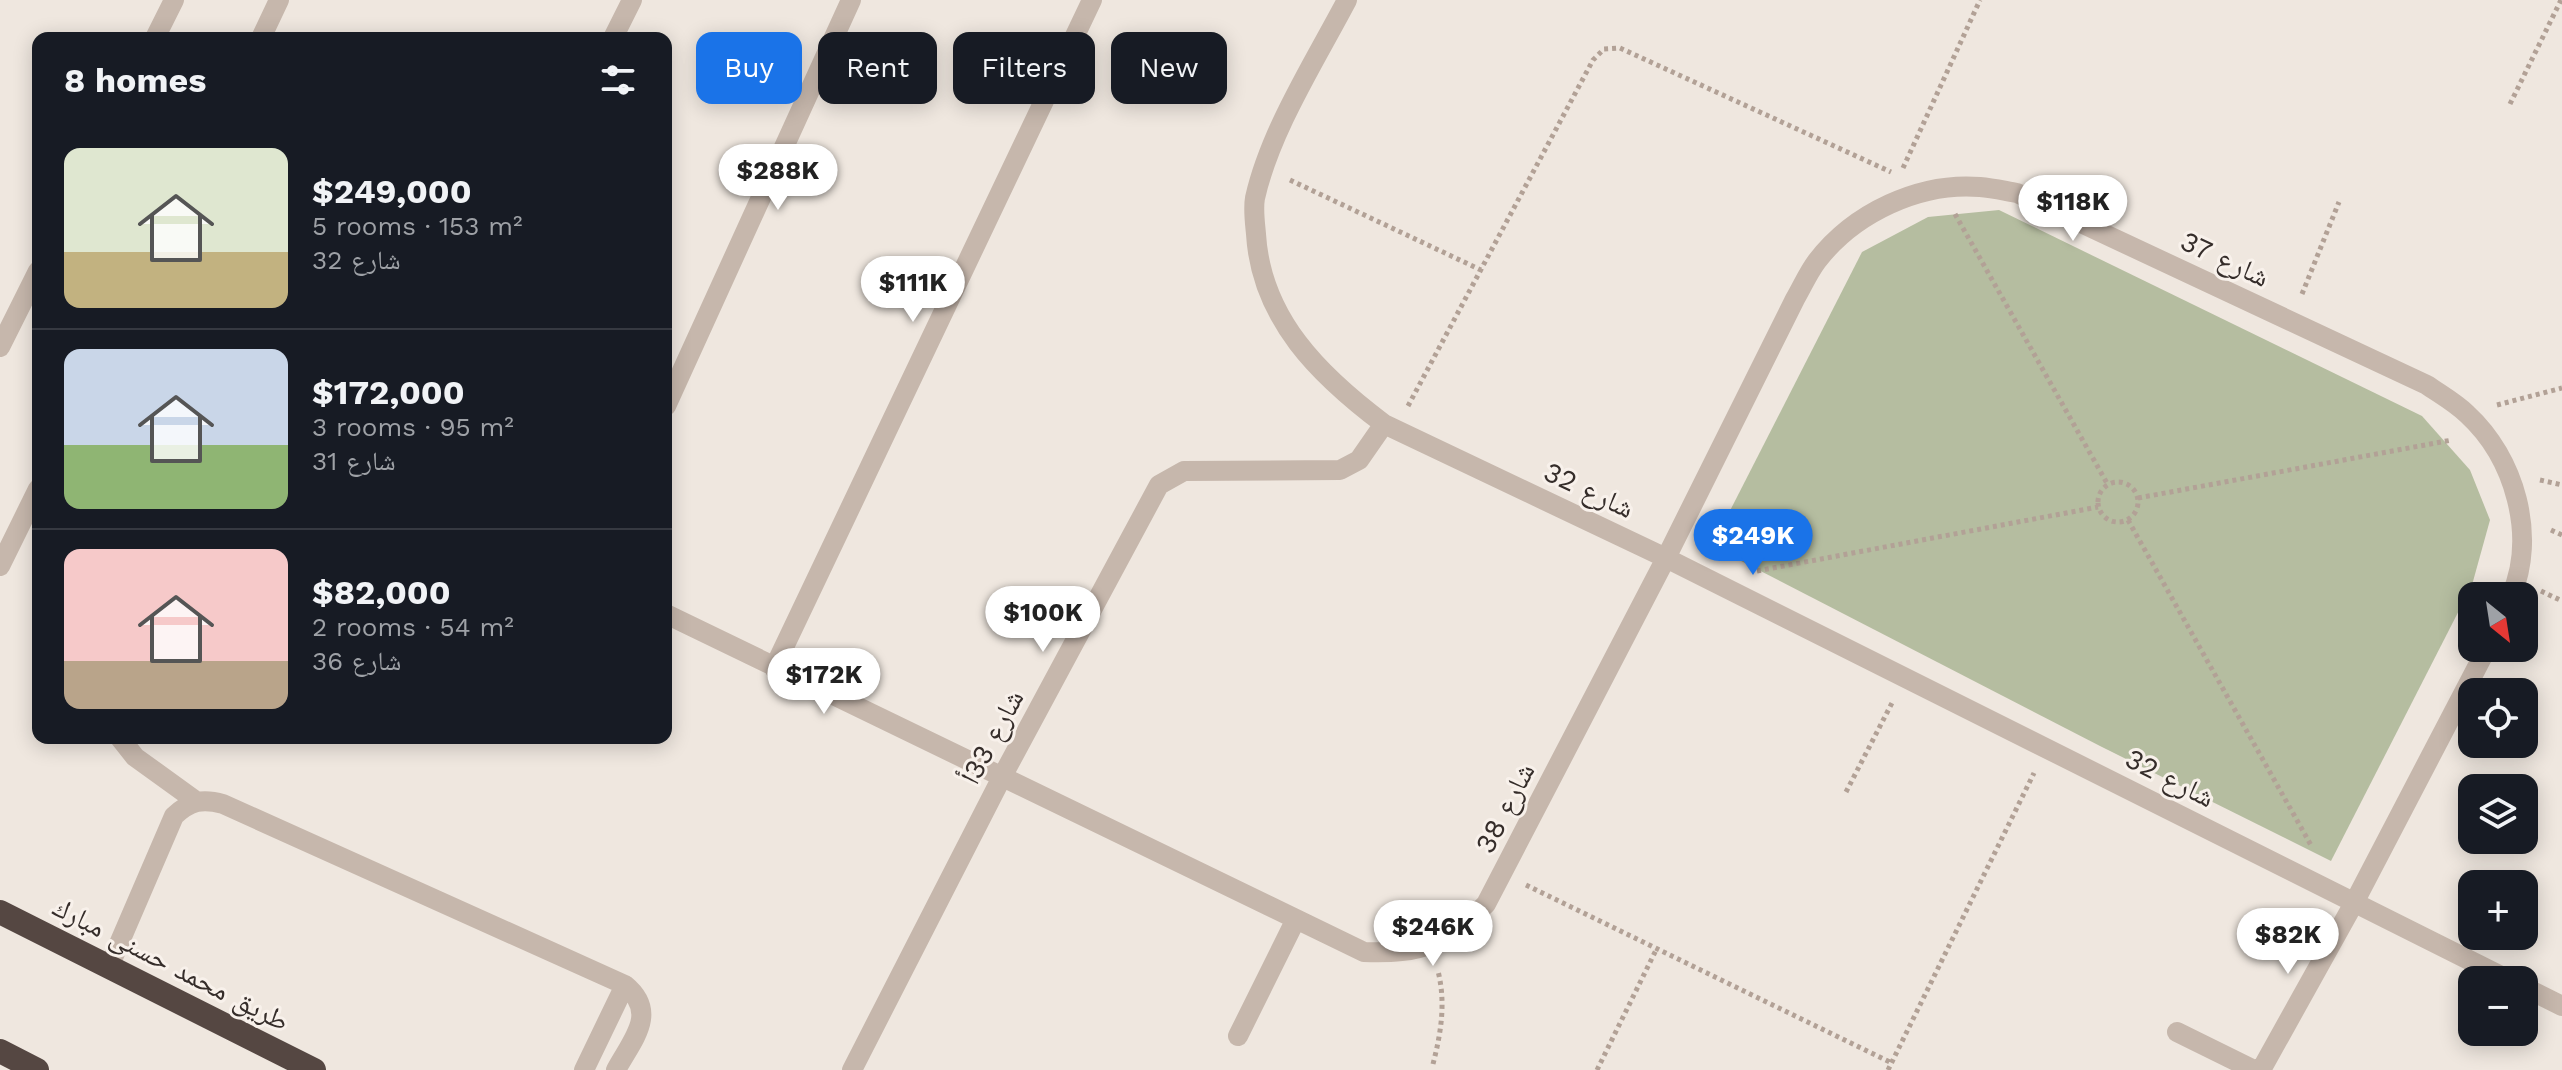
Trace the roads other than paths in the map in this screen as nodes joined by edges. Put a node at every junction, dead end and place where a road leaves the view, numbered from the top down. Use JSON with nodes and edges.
{"nodes":[{"id":1,"x":174,"y":0,"type":"edge"},
{"id":2,"x":279,"y":0,"type":"edge"},
{"id":3,"x":632,"y":0,"type":"edge"},
{"id":4,"x":851,"y":0,"type":"edge"},
{"id":5,"x":1092,"y":0,"type":"edge"},
{"id":6,"x":1347,"y":0,"type":"edge"},
{"id":7,"x":158,"y":32,"type":"edge"},
{"id":8,"x":264,"y":32,"type":"edge"},
{"id":9,"x":616,"y":32,"type":"edge"},
{"id":10,"x":32,"y":283,"type":"edge"},
{"id":11,"x":0,"y":347,"type":"edge"},
{"id":12,"x":672,"y":393,"type":"edge"},
{"id":13,"x":1390,"y":426,"type":"junction"},
{"id":14,"x":32,"y":501,"type":"edge"},
{"id":15,"x":1666,"y":558,"type":"junction"},
{"id":16,"x":0,"y":566,"type":"edge"},
{"id":17,"x":2517,"y":582,"type":"edge"},
{"id":18,"x":672,"y":617,"type":"edge"},
{"id":19,"x":2479,"y":662,"type":"edge"},
{"id":20,"x":774,"y":668,"type":"junction"},
{"id":21,"x":125,"y":744,"type":"edge"},
{"id":22,"x":1002,"y":777,"type":"junction"},
{"id":23,"x":196,"y":801,"type":"junction"},
{"id":24,"x":2346,"y":898,"type":"junction"},
{"id":25,"x":0,"y":912,"type":"edge"},
{"id":26,"x":1296,"y":919,"type":"junction"},
{"id":27,"x":2481,"y":966,"type":"edge"},
{"id":28,"x":109,"y":967,"type":"junction"},
{"id":29,"x":625,"y":985,"type":"junction"},
{"id":30,"x":2538,"y":994,"type":"edge"},
{"id":31,"x":2562,"y":1006,"type":"edge"},
{"id":32,"x":2177,"y":1032,"type":"dead end"},
{"id":33,"x":1238,"y":1036,"type":"dead end"},
{"id":34,"x":0,"y":1051,"type":"edge"},
{"id":35,"x":37,"y":1070,"type":"edge"},
{"id":36,"x":314,"y":1070,"type":"edge"},
{"id":37,"x":584,"y":1070,"type":"edge"},
{"id":38,"x":616,"y":1070,"type":"edge"},
{"id":39,"x":852,"y":1070,"type":"edge"},
{"id":40,"x":2254,"y":1070,"type":"edge"},
{"id":41,"x":2261,"y":1070,"type":"edge"}],
"edges":[{"from":1,"to":7,"type":"street"},
{"from":2,"to":8,"type":"street"},
{"from":3,"to":9,"type":"street"},
{"from":4,"to":12,"type":"street"},
{"from":5,"to":20,"type":"street"},
{"from":6,"to":13,"type":"street","name":"شارع 32"},
{"from":10,"to":11,"type":"street"},
{"from":13,"to":15,"type":"street","name":"شارع 32"},
{"from":13,"to":22,"type":"street","name":"شارع 33أ"},
{"from":14,"to":16,"type":"street"},
{"from":15,"to":17,"type":"street","name":"شارع 37"},
{"from":15,"to":24,"type":"street","name":"شارع 32"},
{"from":15,"to":26,"type":"street","name":"شارع 38"},
{"from":18,"to":20,"type":"street","name":"شارع 38"},
{"from":19,"to":24,"type":"street"},
{"from":20,"to":22,"type":"street","name":"شارع 38"},
{"from":21,"to":23,"type":"street"},
{"from":22,"to":26,"type":"street","name":"شارع 38"},
{"from":22,"to":39,"type":"street","name":"شارع 33أ"},
{"from":23,"to":28,"type":"street"},
{"from":23,"to":29,"type":"street"},
{"from":24,"to":27,"type":"street","name":"شارع 32"},
{"from":24,"to":41,"type":"street"},
{"from":25,"to":28,"type":"highway","name":"طريق محمد حسنى مبارك"},
{"from":26,"to":33,"type":"street"},
{"from":28,"to":36,"type":"highway","name":"طريق محمد حسنى مبارك"},
{"from":29,"to":37,"type":"street"},
{"from":29,"to":38,"type":"street"},
{"from":30,"to":31,"type":"street"},
{"from":32,"to":40,"type":"street"},
{"from":34,"to":35,"type":"highway"}]}
